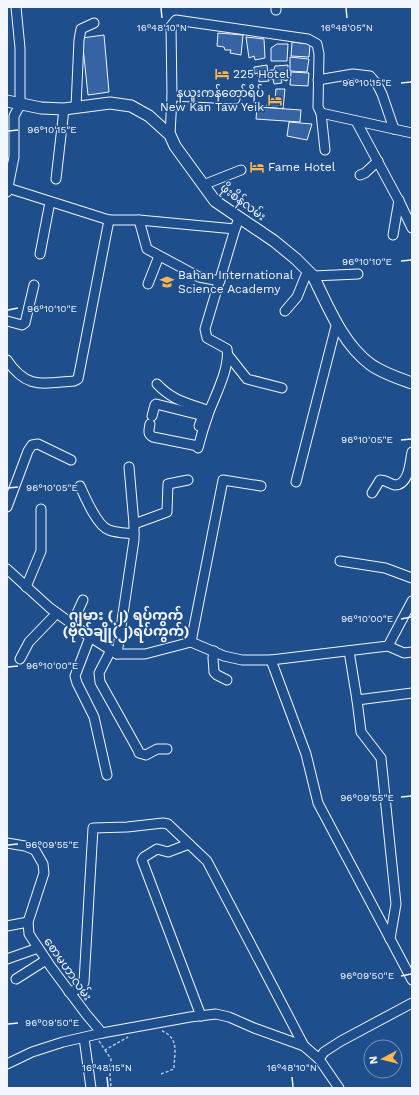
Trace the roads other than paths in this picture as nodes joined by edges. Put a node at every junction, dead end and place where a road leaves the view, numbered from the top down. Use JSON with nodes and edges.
{"nodes":[{"id":1,"x":16,"y":7,"type":"edge"},
{"id":2,"x":94,"y":23,"type":"dead end"},
{"id":3,"x":318,"y":80,"type":"junction"},
{"id":4,"x":172,"y":96,"type":"junction"},
{"id":5,"x":235,"y":99,"type":"dead end"},
{"id":6,"x":7,"y":101,"type":"edge"},
{"id":7,"x":20,"y":105,"type":"junction"},
{"id":8,"x":76,"y":107,"type":"junction"},
{"id":9,"x":64,"y":109,"type":"junction"},
{"id":10,"x":321,"y":113,"type":"junction"},
{"id":11,"x":356,"y":121,"type":"junction"},
{"id":12,"x":394,"y":129,"type":"junction"},
{"id":13,"x":412,"y":133,"type":"edge"},
{"id":14,"x":170,"y":135,"type":"junction"},
{"id":15,"x":325,"y":150,"type":"dead end"},
{"id":16,"x":378,"y":161,"type":"junction"},
{"id":17,"x":241,"y":170,"type":"dead end"},
{"id":18,"x":360,"y":175,"type":"dead end"},
{"id":19,"x":9,"y":176,"type":"edge"},
{"id":20,"x":56,"y":179,"type":"dead end"},
{"id":21,"x":203,"y":185,"type":"junction"},
{"id":22,"x":8,"y":190,"type":"edge"},
{"id":23,"x":399,"y":200,"type":"junction"},
{"id":24,"x":50,"y":202,"type":"junction"},
{"id":25,"x":109,"y":220,"type":"junction"},
{"id":26,"x":139,"y":220,"type":"junction"},
{"id":27,"x":237,"y":223,"type":"junction"},
{"id":28,"x":412,"y":228,"type":"edge"},
{"id":29,"x":393,"y":235,"type":"dead end"},
{"id":30,"x":40,"y":254,"type":"dead end"},
{"id":31,"x":159,"y":256,"type":"junction"},
{"id":32,"x":310,"y":273,"type":"junction"},
{"id":33,"x":358,"y":274,"type":"dead end"},
{"id":34,"x":220,"y":281,"type":"junction"},
{"id":35,"x":148,"y":284,"type":"dead end"},
{"id":36,"x":34,"y":285,"type":"dead end"},
{"id":37,"x":285,"y":311,"type":"dead end"},
{"id":38,"x":7,"y":321,"type":"edge"},
{"id":39,"x":337,"y":322,"type":"junction"},
{"id":40,"x":228,"y":355,"type":"junction"},
{"id":41,"x":7,"y":360,"type":"edge"},
{"id":42,"x":412,"y":383,"type":"edge"},
{"id":43,"x":157,"y":384,"type":"dead end"},
{"id":44,"x":282,"y":388,"type":"dead end"},
{"id":45,"x":209,"y":411,"type":"junction"},
{"id":46,"x":196,"y":446,"type":"junction"},
{"id":47,"x":412,"y":452,"type":"edge"},
{"id":48,"x":71,"y":460,"type":"dead end"},
{"id":49,"x":129,"y":467,"type":"dead end"},
{"id":50,"x":188,"y":480,"type":"dead end"},
{"id":51,"x":296,"y":482,"type":"dead end"},
{"id":52,"x":80,"y":486,"type":"dead end"},
{"id":53,"x":261,"y":486,"type":"dead end"},
{"id":54,"x":372,"y":494,"type":"dead end"},
{"id":55,"x":7,"y":507,"type":"edge"},
{"id":56,"x":41,"y":509,"type":"dead end"},
{"id":57,"x":134,"y":524,"type":"junction"},
{"id":58,"x":134,"y":534,"type":"junction"},
{"id":59,"x":340,"y":560,"type":"dead end"},
{"id":60,"x":7,"y":569,"type":"edge"},
{"id":61,"x":412,"y":578,"type":"edge"},
{"id":62,"x":26,"y":587,"type":"junction"},
{"id":63,"x":83,"y":600,"type":"dead end"},
{"id":64,"x":412,"y":601,"type":"edge"},
{"id":65,"x":57,"y":614,"type":"junction"},
{"id":66,"x":72,"y":624,"type":"junction"},
{"id":67,"x":90,"y":637,"type":"junction"},
{"id":68,"x":191,"y":642,"type":"junction"},
{"id":69,"x":388,"y":646,"type":"junction"},
{"id":70,"x":214,"y":651,"type":"junction"},
{"id":71,"x":114,"y":652,"type":"junction"},
{"id":72,"x":349,"y":652,"type":"junction"},
{"id":73,"x":412,"y":652,"type":"edge"},
{"id":74,"x":20,"y":658,"type":"dead end"},
{"id":75,"x":271,"y":660,"type":"junction"},
{"id":76,"x":227,"y":680,"type":"dead end"},
{"id":77,"x":412,"y":693,"type":"edge"},
{"id":78,"x":358,"y":700,"type":"junction"},
{"id":79,"x":167,"y":749,"type":"dead end"},
{"id":80,"x":107,"y":775,"type":"dead end"},
{"id":81,"x":7,"y":842,"type":"edge"},
{"id":82,"x":189,"y":844,"type":"junction"},
{"id":83,"x":28,"y":922,"type":"junction"},
{"id":84,"x":7,"y":926,"type":"edge"},
{"id":85,"x":390,"y":939,"type":"junction"},
{"id":86,"x":38,"y":948,"type":"junction"},
{"id":87,"x":7,"y":959,"type":"edge"},
{"id":88,"x":46,"y":960,"type":"junction"},
{"id":89,"x":16,"y":980,"type":"dead end"},
{"id":90,"x":412,"y":980,"type":"edge"},
{"id":91,"x":69,"y":992,"type":"junction"},
{"id":92,"x":412,"y":1003,"type":"edge"},
{"id":93,"x":201,"y":1016,"type":"junction"},
{"id":94,"x":98,"y":1034,"type":"junction"},
{"id":95,"x":84,"y":1038,"type":"junction"},
{"id":96,"x":304,"y":1046,"type":"junction"},
{"id":97,"x":319,"y":1058,"type":"junction"},
{"id":98,"x":7,"y":1064,"type":"edge"},
{"id":99,"x":92,"y":1088,"type":"edge"},
{"id":100,"x":339,"y":1088,"type":"edge"}],
"edges":[{"from":1,"to":7,"type":"street"},
{"from":2,"to":8,"type":"street"},
{"from":3,"to":4,"type":"street"},
{"from":3,"to":10,"type":"street"},
{"from":3,"to":12,"type":"street"},
{"from":4,"to":5,"type":"street"},
{"from":4,"to":14,"type":"street"},
{"from":6,"to":7,"type":"main road","name":"ဖိုးစိန်လမ်း"},
{"from":7,"to":9,"type":"main road","name":"ဖိုးစိန်လမ်း"},
{"from":7,"to":19,"type":"street"},
{"from":8,"to":9,"type":"main road","name":"ဖိုးစိန်လမ်း"},
{"from":8,"to":14,"type":"main road","name":"ဖိုးစိန်လမ်း"},
{"from":9,"to":20,"type":"street"},
{"from":10,"to":11,"type":"street"},
{"from":10,"to":15,"type":"street"},
{"from":11,"to":12,"type":"street"},
{"from":11,"to":16,"type":"street"},
{"from":12,"to":13,"type":"street"},
{"from":14,"to":21,"type":"main road","name":"ဖိုးစိန်လမ်း"},
{"from":16,"to":18,"type":"street"},
{"from":16,"to":23,"type":"street"},
{"from":17,"to":21,"type":"street"},
{"from":19,"to":22,"type":"street"},
{"from":21,"to":27,"type":"main road","name":"ဖိုးစိန်လမ်း"},
{"from":22,"to":24,"type":"street"},
{"from":23,"to":28,"type":"street"},
{"from":23,"to":29,"type":"street"},
{"from":24,"to":25,"type":"street"},
{"from":24,"to":30,"type":"street"},
{"from":25,"to":26,"type":"street"},
{"from":25,"to":41,"type":"street"},
{"from":26,"to":27,"type":"street"},
{"from":26,"to":31,"type":"street"},
{"from":27,"to":32,"type":"main road","name":"ဖိုးစိန်လမ်း"},
{"from":27,"to":34,"type":"street"},
{"from":31,"to":34,"type":"street"},
{"from":31,"to":35,"type":"street"},
{"from":32,"to":33,"type":"street"},
{"from":32,"to":37,"type":"street"},
{"from":32,"to":39,"type":"main road","name":"ဖိုးစိန်လမ်း"},
{"from":34,"to":40,"type":"street"},
{"from":36,"to":38,"type":"street"},
{"from":39,"to":42,"type":"main road","name":"ဖိုးစိန်လမ်း"},
{"from":39,"to":51,"type":"street"},
{"from":40,"to":44,"type":"street"},
{"from":40,"to":45,"type":"street"},
{"from":43,"to":45,"type":"street"},
{"from":45,"to":46,"type":"street"},
{"from":46,"to":46,"type":"street"},
{"from":47,"to":54,"type":"street"},
{"from":48,"to":55,"type":"street"},
{"from":49,"to":57,"type":"street"},
{"from":50,"to":57,"type":"street"},
{"from":52,"to":58,"type":"street"},
{"from":53,"to":68,"type":"street"},
{"from":56,"to":62,"type":"street"},
{"from":57,"to":58,"type":"street"},
{"from":58,"to":71,"type":"street"},
{"from":59,"to":61,"type":"street"},
{"from":60,"to":62,"type":"street"},
{"from":62,"to":65,"type":"street"},
{"from":63,"to":66,"type":"street"},
{"from":64,"to":69,"type":"street"},
{"from":65,"to":66,"type":"street"},
{"from":65,"to":74,"type":"street"},
{"from":66,"to":67,"type":"street"},
{"from":67,"to":71,"type":"street"},
{"from":67,"to":80,"type":"street"},
{"from":68,"to":70,"type":"street"},
{"from":68,"to":71,"type":"street"},
{"from":69,"to":72,"type":"street"},
{"from":69,"to":73,"type":"street"},
{"from":70,"to":75,"type":"street"},
{"from":70,"to":76,"type":"street"},
{"from":71,"to":79,"type":"street"},
{"from":72,"to":75,"type":"street"},
{"from":72,"to":78,"type":"street"},
{"from":75,"to":85,"type":"street"},
{"from":77,"to":78,"type":"street"},
{"from":78,"to":85,"type":"street"},
{"from":81,"to":83,"type":"street"},
{"from":82,"to":91,"type":"street"},
{"from":82,"to":93,"type":"street"},
{"from":82,"to":96,"type":"street"},
{"from":83,"to":84,"type":"street"},
{"from":83,"to":86,"type":"street","name":"စောမဟာလမ်း"},
{"from":85,"to":90,"type":"street"},
{"from":86,"to":87,"type":"street"},
{"from":86,"to":88,"type":"street","name":"စောမဟာလမ်း"},
{"from":88,"to":89,"type":"street"},
{"from":88,"to":91,"type":"street","name":"စောမဟာလမ်း"},
{"from":91,"to":94,"type":"street","name":"စောမဟာလမ်း"},
{"from":92,"to":97,"type":"street"},
{"from":93,"to":94,"type":"street"},
{"from":93,"to":96,"type":"street"},
{"from":94,"to":95,"type":"street"},
{"from":95,"to":98,"type":"street"},
{"from":95,"to":99,"type":"street"},
{"from":96,"to":97,"type":"street"},
{"from":97,"to":100,"type":"street"}]}
